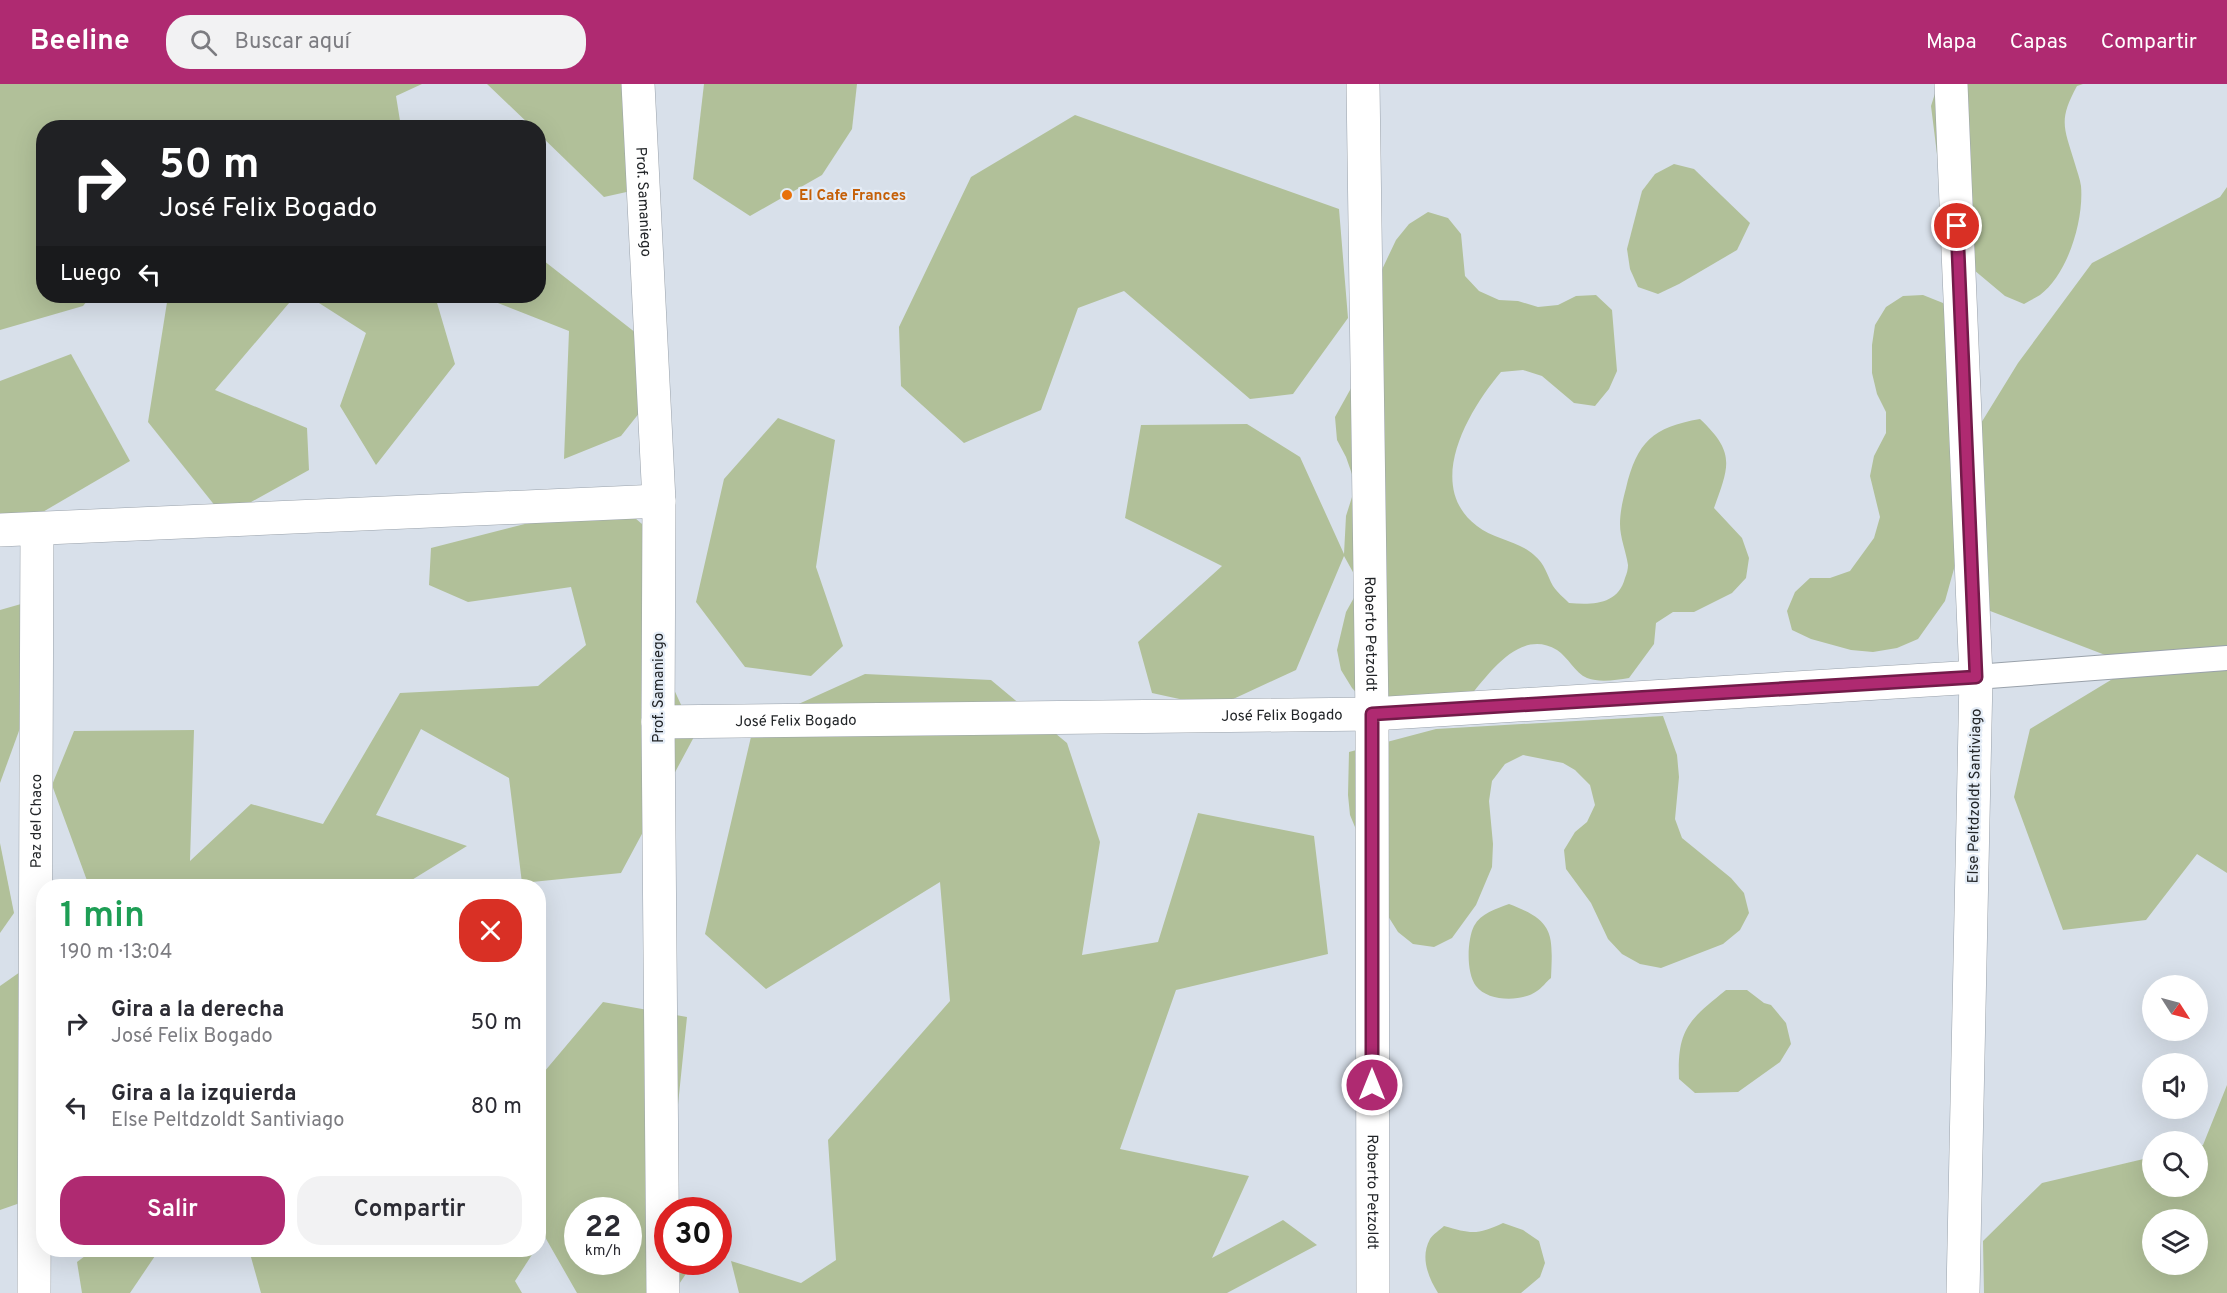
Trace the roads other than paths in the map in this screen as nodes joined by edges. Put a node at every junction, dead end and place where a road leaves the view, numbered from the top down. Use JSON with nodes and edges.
{"nodes":[{"id":1,"x":638,"y":84,"type":"edge"},
{"id":2,"x":1363,"y":84,"type":"edge"},
{"id":3,"x":1952,"y":84,"type":"edge"},
{"id":4,"x":659,"y":501,"type":"junction"},
{"id":5,"x":0,"y":530,"type":"edge"},
{"id":6,"x":37,"y":530,"type":"junction"},
{"id":7,"x":2227,"y":658,"type":"edge"},
{"id":8,"x":1976,"y":677,"type":"junction"},
{"id":9,"x":1372,"y":714,"type":"junction"},
{"id":10,"x":658,"y":722,"type":"junction"},
{"id":11,"x":34,"y":1293,"type":"edge"},
{"id":12,"x":663,"y":1293,"type":"edge"},
{"id":13,"x":1373,"y":1293,"type":"edge"},
{"id":14,"x":1963,"y":1293,"type":"edge"}],
"edges":[{"from":1,"to":4,"type":"street","name":"Prof. Samaniego"},
{"from":2,"to":9,"type":"street","name":"Roberto Petzoldt"},
{"from":3,"to":8,"type":"street","name":"Else Peltdzoldt Santiviago"},
{"from":4,"to":6,"type":"street"},
{"from":4,"to":10,"type":"street","name":"Prof. Samaniego"},
{"from":5,"to":6,"type":"street"},
{"from":6,"to":11,"type":"street","name":"Paz del Chaco"},
{"from":7,"to":8,"type":"lane"},
{"from":8,"to":9,"type":"street","name":"José Felix Bogado"},
{"from":8,"to":14,"type":"street","name":"Else Peltdzoldt Santiviago"},
{"from":9,"to":10,"type":"street","name":"José Felix Bogado"},
{"from":9,"to":13,"type":"street","name":"Roberto Petzoldt"},
{"from":10,"to":12,"type":"street","name":"Prof. Samaniego"}]}
